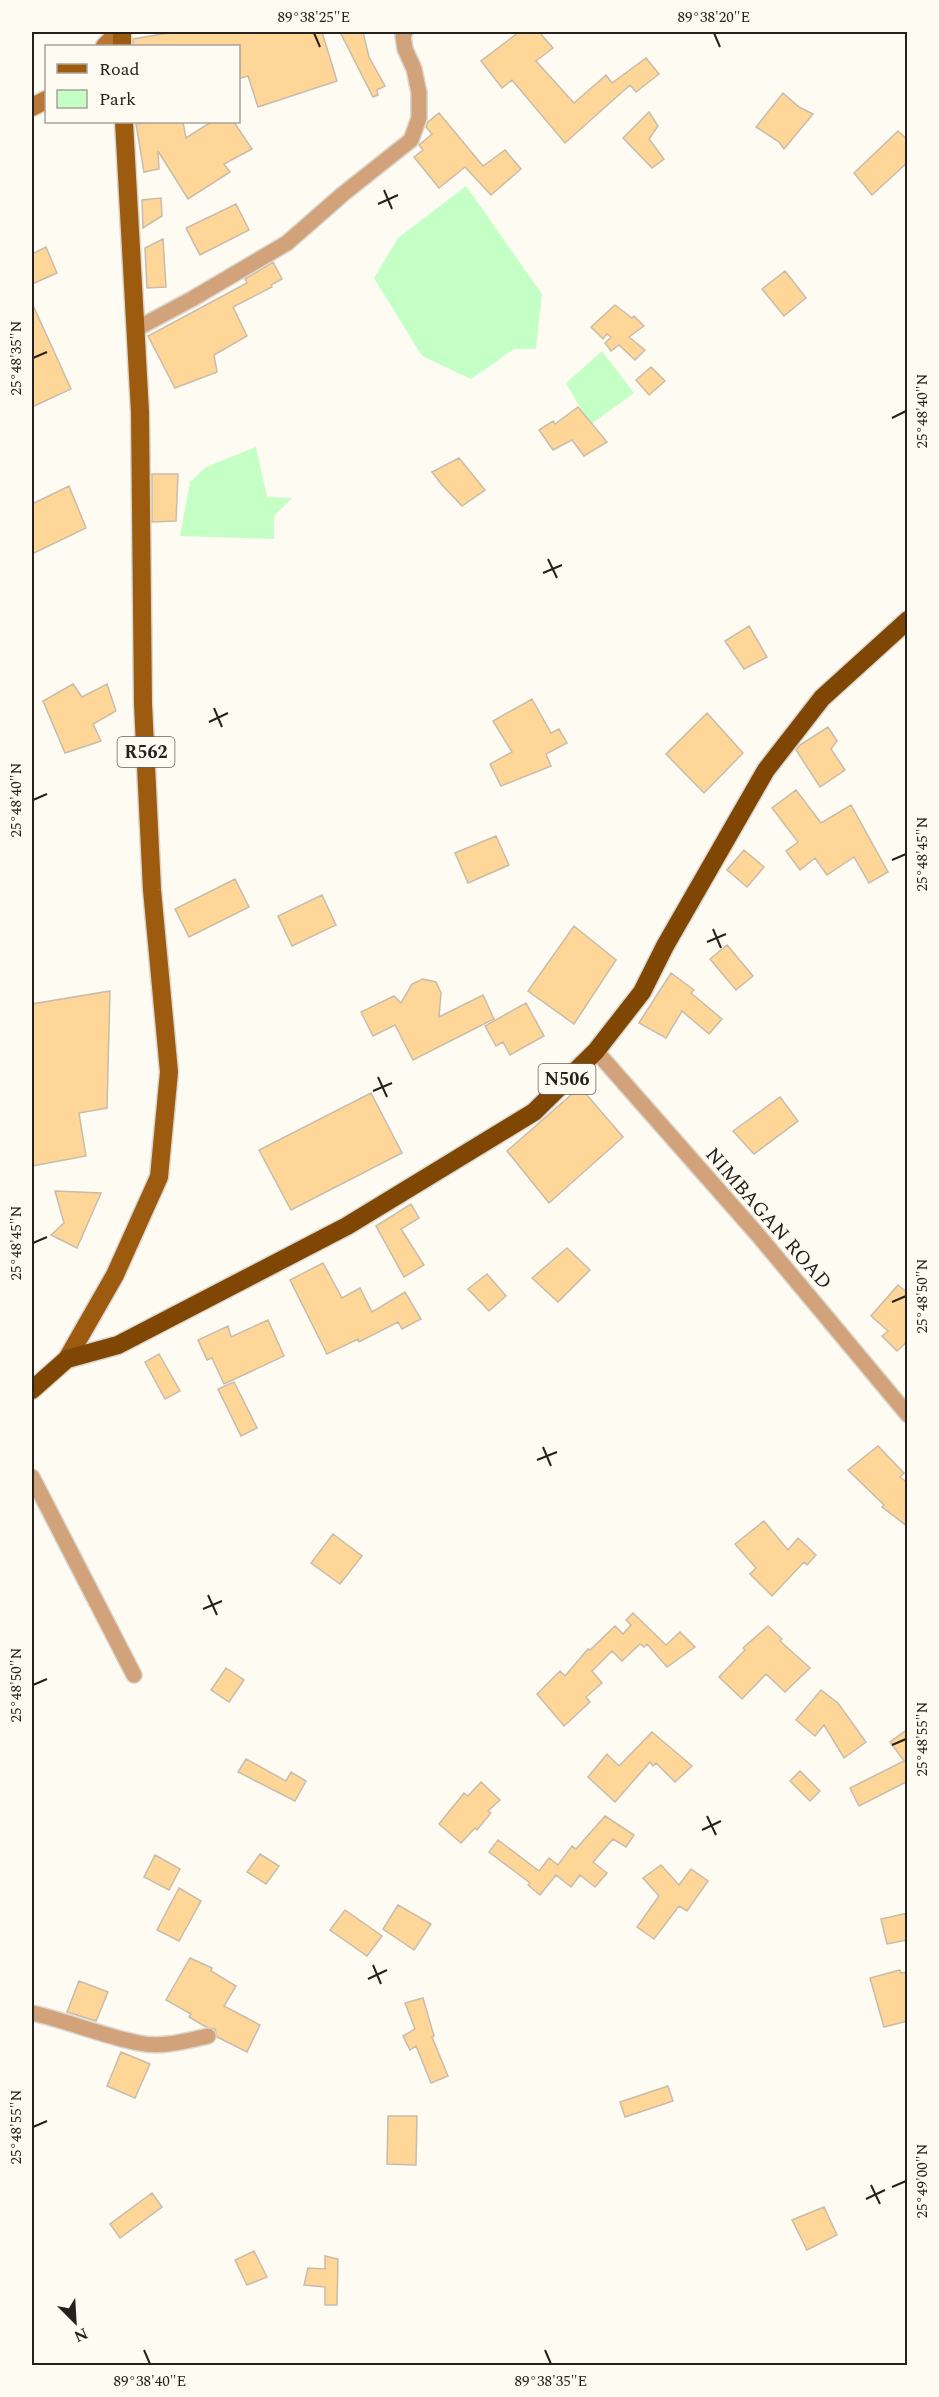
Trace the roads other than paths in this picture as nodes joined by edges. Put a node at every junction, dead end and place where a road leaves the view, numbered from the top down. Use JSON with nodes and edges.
{"nodes":[{"id":1,"x":120,"y":32,"type":"edge"},
{"id":2,"x":405,"y":32,"type":"edge"},
{"id":3,"x":106,"y":45,"type":"edge"},
{"id":4,"x":124,"y":123,"type":"edge"},
{"id":5,"x":136,"y":328,"type":"junction"},
{"id":6,"x":908,"y":620,"type":"edge"},
{"id":7,"x":596,"y":1051,"type":"junction"},
{"id":8,"x":67,"y":1359,"type":"junction"},
{"id":9,"x":32,"y":1390,"type":"edge"},
{"id":10,"x":908,"y":1415,"type":"edge"},
{"id":11,"x":32,"y":1478,"type":"edge"},
{"id":12,"x":134,"y":1675,"type":"dead end"},
{"id":13,"x":32,"y":2013,"type":"edge"},
{"id":14,"x":208,"y":2036,"type":"dead end"}],
"edges":[{"from":1,"to":3,"type":"street"},
{"from":2,"to":5,"type":"street"},
{"from":4,"to":5,"type":"main road","number":"R562"},
{"from":5,"to":8,"type":"main road","number":"R562"},
{"from":6,"to":7,"type":"highway","number":"N506"},
{"from":7,"to":8,"type":"highway","number":"N506"},
{"from":7,"to":10,"type":"street","name":"NIMBAGAN ROAD"},
{"from":8,"to":9,"type":"highway"},
{"from":11,"to":12,"type":"street"},
{"from":13,"to":14,"type":"street"}]}
